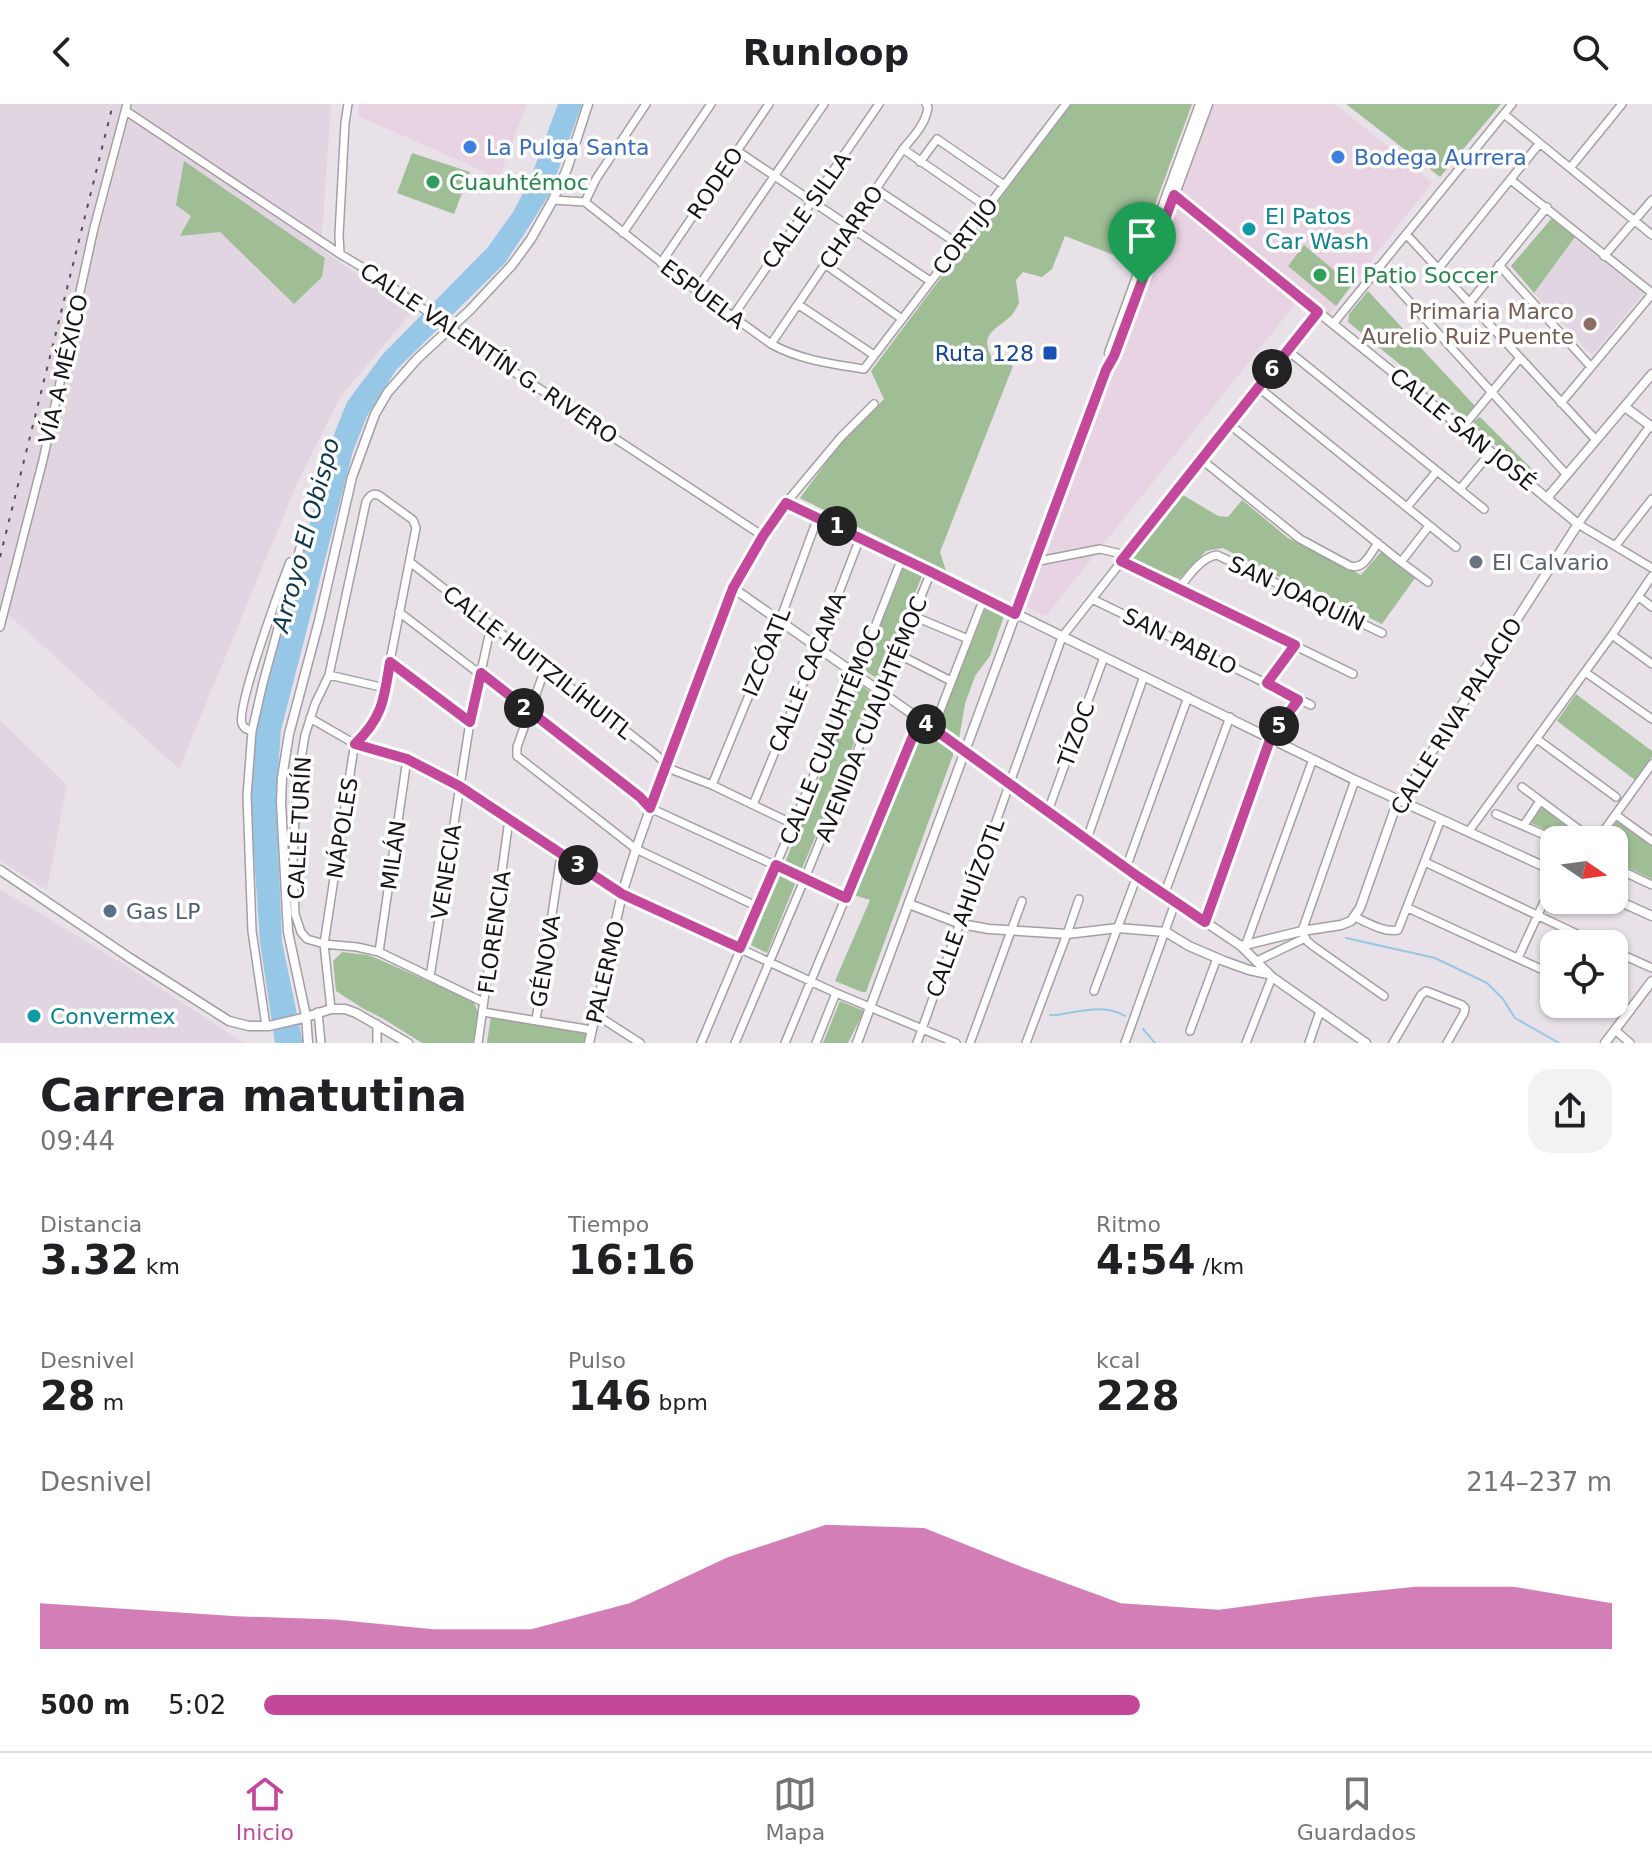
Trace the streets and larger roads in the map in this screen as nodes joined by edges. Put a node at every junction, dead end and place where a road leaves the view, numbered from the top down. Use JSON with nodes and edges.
{"nodes":[{"id":1,"x":348,"y":104,"type":"edge"},
{"id":2,"x":588,"y":104,"type":"edge"},
{"id":3,"x":646,"y":104,"type":"edge"},
{"id":4,"x":711,"y":104,"type":"edge"},
{"id":5,"x":769,"y":104,"type":"edge"},
{"id":6,"x":824,"y":104,"type":"edge"},
{"id":7,"x":879,"y":104,"type":"edge"},
{"id":8,"x":1066,"y":104,"type":"edge"},
{"id":9,"x":1200,"y":104,"type":"edge"},
{"id":10,"x":1208,"y":104,"type":"edge"},
{"id":11,"x":1512,"y":104,"type":"edge"},
{"id":12,"x":1622,"y":104,"type":"edge"},
{"id":13,"x":927,"y":106,"type":"edge"},
{"id":14,"x":126,"y":107,"type":"edge"},
{"id":15,"x":1504,"y":114,"type":"junction"},
{"id":16,"x":1539,"y":144,"type":"junction"},
{"id":17,"x":903,"y":149,"type":"junction"},
{"id":18,"x":736,"y":150,"type":"junction"},
{"id":19,"x":920,"y":162,"type":"junction"},
{"id":20,"x":1570,"y":168,"type":"junction"},
{"id":21,"x":775,"y":176,"type":"junction"},
{"id":22,"x":1511,"y":180,"type":"junction"},
{"id":23,"x":1004,"y":185,"type":"junction"},
{"id":24,"x":876,"y":189,"type":"junction"},
{"id":25,"x":1171,"y":193,"type":"junction"},
{"id":26,"x":553,"y":200,"type":"junction"},
{"id":27,"x":1652,"y":200,"type":"edge"},
{"id":28,"x":813,"y":201,"type":"junction"},
{"id":29,"x":585,"y":202,"type":"junction"},
{"id":30,"x":987,"y":207,"type":"junction"},
{"id":31,"x":1547,"y":207,"type":"junction"},
{"id":32,"x":1635,"y":221,"type":"junction"},
{"id":33,"x":850,"y":227,"type":"junction"},
{"id":34,"x":623,"y":233,"type":"junction"},
{"id":35,"x":1406,"y":234,"type":"junction"},
{"id":36,"x":1652,"y":235,"type":"edge"},
{"id":37,"x":958,"y":244,"type":"junction"},
{"id":38,"x":340,"y":254,"type":"junction"},
{"id":39,"x":1604,"y":256,"type":"junction"},
{"id":40,"x":661,"y":263,"type":"junction"},
{"id":41,"x":826,"y":265,"type":"junction"},
{"id":42,"x":1499,"y":265,"type":"junction"},
{"id":43,"x":1378,"y":267,"type":"junction"},
{"id":44,"x":1438,"y":269,"type":"junction"},
{"id":45,"x":930,"y":281,"type":"junction"},
{"id":46,"x":696,"y":290,"type":"junction"},
{"id":47,"x":1652,"y":294,"type":"edge"},
{"id":48,"x":1470,"y":302,"type":"junction"},
{"id":49,"x":799,"y":305,"type":"junction"},
{"id":50,"x":1318,"y":312,"type":"junction"},
{"id":51,"x":733,"y":316,"type":"junction"},
{"id":52,"x":902,"y":319,"type":"junction"},
{"id":53,"x":1333,"y":324,"type":"junction"},
{"id":54,"x":449,"y":326,"type":"junction"},
{"id":55,"x":771,"y":344,"type":"junction"},
{"id":56,"x":1287,"y":350,"type":"junction"},
{"id":57,"x":874,"y":355,"type":"junction"},
{"id":58,"x":1520,"y":358,"type":"junction"},
{"id":59,"x":1591,"y":367,"type":"junction"},
{"id":60,"x":864,"y":369,"type":"joint"},
{"id":61,"x":1652,"y":374,"type":"edge"},
{"id":62,"x":1258,"y":387,"type":"junction"},
{"id":63,"x":1491,"y":393,"type":"junction"},
{"id":64,"x":1561,"y":403,"type":"junction"},
{"id":65,"x":874,"y":404,"type":"dead end"},
{"id":66,"x":1625,"y":407,"type":"junction"},
{"id":67,"x":1229,"y":424,"type":"junction"},
{"id":68,"x":1651,"y":426,"type":"edge"},
{"id":69,"x":1462,"y":428,"type":"junction"},
{"id":70,"x":1596,"y":440,"type":"junction"},
{"id":71,"x":1491,"y":452,"type":"junction"},
{"id":72,"x":1202,"y":460,"type":"junction"},
{"id":73,"x":1437,"y":471,"type":"junction"},
{"id":74,"x":1566,"y":474,"type":"junction"},
{"id":75,"x":1460,"y":489,"type":"junction"},
{"id":76,"x":1547,"y":498,"type":"junction"},
{"id":77,"x":1652,"y":499,"type":"edge"},
{"id":78,"x":786,"y":503,"type":"junction"},
{"id":79,"x":1407,"y":507,"type":"junction"},
{"id":80,"x":1484,"y":509,"type":"dead end"},
{"id":81,"x":818,"y":517,"type":"junction"},
{"id":82,"x":1578,"y":524,"type":"junction"},
{"id":83,"x":1429,"y":526,"type":"junction"},
{"id":84,"x":415,"y":532,"type":"joint"},
{"id":85,"x":763,"y":536,"type":"junction"},
{"id":86,"x":303,"y":537,"type":"dead end"},
{"id":87,"x":860,"y":538,"type":"junction"},
{"id":88,"x":1378,"y":543,"type":"junction"},
{"id":89,"x":1616,"y":545,"type":"junction"},
{"id":90,"x":1456,"y":547,"type":"dead end"},
{"id":91,"x":902,"y":558,"type":"junction"},
{"id":92,"x":1124,"y":558,"type":"junction"},
{"id":93,"x":290,"y":562,"type":"dead end"},
{"id":94,"x":410,"y":562,"type":"junction"},
{"id":95,"x":1034,"y":562,"type":"junction"},
{"id":96,"x":1401,"y":562,"type":"junction"},
{"id":97,"x":1652,"y":568,"type":"edge"},
{"id":98,"x":931,"y":572,"type":"junction"},
{"id":99,"x":1652,"y":576,"type":"edge"},
{"id":100,"x":1428,"y":582,"type":"dead end"},
{"id":101,"x":733,"y":588,"type":"junction"},
{"id":102,"x":1179,"y":588,"type":"junction"},
{"id":103,"x":1639,"y":597,"type":"junction"},
{"id":104,"x":984,"y":598,"type":"junction"},
{"id":105,"x":1092,"y":599,"type":"junction"},
{"id":106,"x":1652,"y":607,"type":"edge"},
{"id":107,"x":399,"y":612,"type":"junction"},
{"id":108,"x":1015,"y":614,"type":"junction"},
{"id":109,"x":913,"y":616,"type":"junction"},
{"id":110,"x":780,"y":620,"type":"junction"},
{"id":111,"x":491,"y":626,"type":"junction"},
{"id":112,"x":0,"y":627,"type":"edge"},
{"id":113,"x":1382,"y":633,"type":"dead end"},
{"id":114,"x":1612,"y":635,"type":"junction"},
{"id":115,"x":1062,"y":637,"type":"junction"},
{"id":116,"x":968,"y":639,"type":"junction"},
{"id":117,"x":1295,"y":645,"type":"junction"},
{"id":118,"x":818,"y":647,"type":"junction"},
{"id":119,"x":898,"y":654,"type":"junction"},
{"id":120,"x":1104,"y":657,"type":"junction"},
{"id":121,"x":390,"y":662,"type":"junction"},
{"id":122,"x":1652,"y":664,"type":"edge"},
{"id":123,"x":545,"y":669,"type":"junction"},
{"id":124,"x":1585,"y":672,"type":"junction"},
{"id":125,"x":481,"y":673,"type":"junction"},
{"id":126,"x":856,"y":674,"type":"junction"},
{"id":127,"x":1353,"y":674,"type":"dead end"},
{"id":128,"x":329,"y":675,"type":"junction"},
{"id":129,"x":1144,"y":676,"type":"junction"},
{"id":130,"x":951,"y":681,"type":"junction"},
{"id":131,"x":1267,"y":683,"type":"junction"},
{"id":132,"x":385,"y":688,"type":"junction"},
{"id":133,"x":882,"y":692,"type":"junction"},
{"id":134,"x":1188,"y":697,"type":"junction"},
{"id":135,"x":1298,"y":700,"type":"junction"},
{"id":136,"x":1311,"y":705,"type":"dead end"},
{"id":137,"x":529,"y":712,"type":"junction"},
{"id":138,"x":1230,"y":717,"type":"junction"},
{"id":139,"x":310,"y":718,"type":"junction"},
{"id":140,"x":920,"y":719,"type":"junction"},
{"id":141,"x":1652,"y":719,"type":"edge"},
{"id":142,"x":470,"y":722,"type":"junction"},
{"id":143,"x":933,"y":729,"type":"junction"},
{"id":144,"x":252,"y":731,"type":"junction"},
{"id":145,"x":1271,"y":737,"type":"junction"},
{"id":146,"x":1537,"y":739,"type":"junction"},
{"id":147,"x":355,"y":744,"type":"junction"},
{"id":148,"x":965,"y":751,"type":"junction"},
{"id":149,"x":407,"y":759,"type":"junction"},
{"id":150,"x":1313,"y":759,"type":"junction"},
{"id":151,"x":1652,"y":764,"type":"edge"},
{"id":152,"x":665,"y":767,"type":"junction"},
{"id":153,"x":1644,"y":775,"type":"junction"},
{"id":154,"x":1355,"y":780,"type":"junction"},
{"id":155,"x":1652,"y":781,"type":"edge"},
{"id":156,"x":1009,"y":782,"type":"junction"},
{"id":157,"x":712,"y":785,"type":"junction"},
{"id":158,"x":459,"y":786,"type":"junction"},
{"id":159,"x":1522,"y":787,"type":"dead end"},
{"id":160,"x":1616,"y":797,"type":"dead end"},
{"id":161,"x":1398,"y":800,"type":"junction"},
{"id":162,"x":1540,"y":801,"type":"junction"},
{"id":163,"x":753,"y":805,"type":"junction"},
{"id":164,"x":650,"y":808,"type":"junction"},
{"id":165,"x":1048,"y":811,"type":"junction"},
{"id":166,"x":1496,"y":814,"type":"dead end"},
{"id":167,"x":1616,"y":815,"type":"junction"},
{"id":168,"x":1441,"y":819,"type":"junction"},
{"id":169,"x":509,"y":820,"type":"junction"},
{"id":170,"x":793,"y":824,"type":"junction"},
{"id":171,"x":1524,"y":825,"type":"junction"},
{"id":172,"x":1574,"y":826,"type":"edge"},
{"id":173,"x":1608,"y":826,"type":"edge"},
{"id":174,"x":1469,"y":831,"type":"junction"},
{"id":175,"x":1540,"y":832,"type":"edge"},
{"id":176,"x":1087,"y":839,"type":"junction"},
{"id":177,"x":1652,"y":841,"type":"edge"},
{"id":178,"x":636,"y":849,"type":"junction"},
{"id":179,"x":561,"y":855,"type":"junction"},
{"id":180,"x":1425,"y":862,"type":"junction"},
{"id":181,"x":1540,"y":864,"type":"edge"},
{"id":182,"x":776,"y":865,"type":"junction"},
{"id":183,"x":1126,"y":868,"type":"junction"},
{"id":184,"x":0,"y":870,"type":"edge"},
{"id":185,"x":1628,"y":874,"type":"edge"},
{"id":186,"x":1137,"y":876,"type":"junction"},
{"id":187,"x":805,"y":878,"type":"junction"},
{"id":188,"x":1652,"y":885,"type":"edge"},
{"id":189,"x":622,"y":894,"type":"junction"},
{"id":190,"x":1164,"y":895,"type":"junction"},
{"id":191,"x":846,"y":898,"type":"junction"},
{"id":192,"x":1079,"y":899,"type":"dead end"},
{"id":193,"x":1022,"y":901,"type":"dead end"},
{"id":194,"x":1175,"y":903,"type":"junction"},
{"id":195,"x":909,"y":904,"type":"junction"},
{"id":196,"x":1628,"y":905,"type":"edge"},
{"id":197,"x":758,"y":907,"type":"junction"},
{"id":198,"x":1408,"y":908,"type":"junction"},
{"id":199,"x":1540,"y":908,"type":"edge"},
{"id":200,"x":1536,"y":916,"type":"junction"},
{"id":201,"x":1652,"y":916,"type":"edge"},
{"id":202,"x":1355,"y":917,"type":"junction"},
{"id":203,"x":1205,"y":922,"type":"junction"},
{"id":204,"x":961,"y":924,"type":"junction"},
{"id":205,"x":1118,"y":928,"type":"junction"},
{"id":206,"x":1567,"y":930,"type":"edge"},
{"id":207,"x":1011,"y":931,"type":"junction"},
{"id":208,"x":1166,"y":932,"type":"junction"},
{"id":209,"x":1067,"y":934,"type":"junction"},
{"id":210,"x":1304,"y":934,"type":"junction"},
{"id":211,"x":324,"y":944,"type":"junction"},
{"id":212,"x":1244,"y":945,"type":"junction"},
{"id":213,"x":740,"y":948,"type":"junction"},
{"id":214,"x":379,"y":952,"type":"junction"},
{"id":215,"x":1628,"y":957,"type":"edge"},
{"id":216,"x":1217,"y":958,"type":"junction"},
{"id":217,"x":1518,"y":958,"type":"junction"},
{"id":218,"x":1257,"y":961,"type":"junction"},
{"id":219,"x":769,"y":962,"type":"junction"},
{"id":220,"x":1540,"y":968,"type":"edge"},
{"id":221,"x":1652,"y":968,"type":"edge"},
{"id":222,"x":1271,"y":976,"type":"junction"},
{"id":223,"x":430,"y":977,"type":"junction"},
{"id":224,"x":811,"y":981,"type":"junction"},
{"id":225,"x":1652,"y":981,"type":"edge"},
{"id":226,"x":1094,"y":991,"type":"dead end"},
{"id":227,"x":836,"y":993,"type":"junction"},
{"id":228,"x":1384,"y":996,"type":"dead end"},
{"id":229,"x":483,"y":1002,"type":"junction"},
{"id":230,"x":870,"y":1007,"type":"junction"},
{"id":231,"x":331,"y":1009,"type":"junction"},
{"id":232,"x":1320,"y":1011,"type":"junction"},
{"id":233,"x":1630,"y":1011,"type":"joint"},
{"id":234,"x":318,"y":1012,"type":"junction"},
{"id":235,"x":483,"y":1012,"type":"junction"},
{"id":236,"x":595,"y":1014,"type":"junction"},
{"id":237,"x":304,"y":1017,"type":"junction"},
{"id":238,"x":536,"y":1020,"type":"junction"},
{"id":239,"x":377,"y":1024,"type":"junction"},
{"id":240,"x":268,"y":1026,"type":"junction"},
{"id":241,"x":922,"y":1028,"type":"junction"},
{"id":242,"x":592,"y":1030,"type":"junction"},
{"id":243,"x":1615,"y":1030,"type":"junction"},
{"id":244,"x":1190,"y":1031,"type":"dead end"},
{"id":245,"x":1450,"y":1042,"type":"edge"},
{"id":246,"x":308,"y":1043,"type":"edge"},
{"id":247,"x":321,"y":1043,"type":"edge"},
{"id":248,"x":377,"y":1043,"type":"edge"},
{"id":249,"x":408,"y":1043,"type":"edge"},
{"id":250,"x":478,"y":1043,"type":"edge"},
{"id":251,"x":589,"y":1043,"type":"edge"},
{"id":252,"x":640,"y":1043,"type":"edge"},
{"id":253,"x":701,"y":1043,"type":"edge"},
{"id":254,"x":735,"y":1043,"type":"edge"},
{"id":255,"x":785,"y":1043,"type":"edge"},
{"id":256,"x":816,"y":1043,"type":"edge"},
{"id":257,"x":857,"y":1043,"type":"edge"},
{"id":258,"x":917,"y":1043,"type":"edge"},
{"id":259,"x":956,"y":1043,"type":"edge"},
{"id":260,"x":970,"y":1043,"type":"edge"},
{"id":261,"x":1026,"y":1043,"type":"edge"},
{"id":262,"x":1125,"y":1043,"type":"edge"},
{"id":263,"x":1246,"y":1043,"type":"edge"},
{"id":264,"x":1309,"y":1043,"type":"edge"},
{"id":265,"x":1366,"y":1043,"type":"edge"},
{"id":266,"x":1393,"y":1043,"type":"edge"},
{"id":267,"x":1605,"y":1043,"type":"edge"},
{"id":268,"x":1630,"y":1043,"type":"edge"}],
"edges":[{"from":1,"to":38,"type":"street","name":"CALLE VALENTÍN G. RIVERO"},
{"from":2,"to":26,"type":"street"},
{"from":3,"to":29,"type":"street"},
{"from":4,"to":34,"type":"street"},
{"from":5,"to":18,"type":"street","name":"RODEO"},
{"from":6,"to":21,"type":"street"},
{"from":7,"to":28,"type":"street","name":"CALLE SILLA"},
{"from":8,"to":23,"type":"street","name":"CORTIJO"},
{"from":9,"to":25,"type":"street"},
{"from":10,"to":25,"type":"street"},
{"from":11,"to":15,"type":"street"},
{"from":12,"to":20,"type":"street"},
{"from":13,"to":17,"type":"street","name":"CHARRO"},
{"from":14,"to":38,"type":"street"},
{"from":14,"to":112,"type":"street","name":"VÍA A MÉXICO"},
{"from":15,"to":16,"type":"street"},
{"from":15,"to":35,"type":"street"},
{"from":16,"to":20,"type":"street"},
{"from":16,"to":22,"type":"street"},
{"from":17,"to":19,"type":"street"},
{"from":17,"to":24,"type":"street","name":"CHARRO"},
{"from":18,"to":21,"type":"street"},
{"from":18,"to":40,"type":"street","name":"RODEO"},
{"from":19,"to":23,"type":"street"},
{"from":19,"to":30,"type":"street"},
{"from":20,"to":32,"type":"street"},
{"from":21,"to":28,"type":"street"},
{"from":21,"to":46,"type":"street"},
{"from":22,"to":31,"type":"street"},
{"from":22,"to":44,"type":"street"},
{"from":23,"to":30,"type":"street","name":"CORTIJO"},
{"from":24,"to":33,"type":"street","name":"CHARRO"},
{"from":24,"to":37,"type":"street"},
{"from":25,"to":50,"type":"street","name":"CALLE SAN JOSÉ"},
{"from":25,"to":95,"type":"street"},
{"from":26,"to":29,"type":"street"},
{"from":26,"to":54,"type":"street"},
{"from":27,"to":32,"type":"street"},
{"from":28,"to":33,"type":"street"},
{"from":28,"to":51,"type":"street","name":"CALLE SILLA"},
{"from":29,"to":34,"type":"street","name":"ESPUELA"},
{"from":30,"to":37,"type":"street","name":"CORTIJO"},
{"from":31,"to":39,"type":"street"},
{"from":31,"to":42,"type":"street"},
{"from":32,"to":36,"type":"street"},
{"from":32,"to":39,"type":"street"},
{"from":33,"to":41,"type":"street","name":"CHARRO"},
{"from":33,"to":45,"type":"street"},
{"from":34,"to":40,"type":"street","name":"ESPUELA"},
{"from":35,"to":43,"type":"street"},
{"from":35,"to":44,"type":"street"},
{"from":37,"to":45,"type":"street","name":"CORTIJO"},
{"from":38,"to":54,"type":"street","name":"CALLE VALENTÍN G. RIVERO"},
{"from":39,"to":47,"type":"street"},
{"from":40,"to":46,"type":"street","name":"ESPUELA"},
{"from":41,"to":49,"type":"street","name":"CHARRO"},
{"from":41,"to":52,"type":"street"},
{"from":42,"to":48,"type":"street"},
{"from":42,"to":59,"type":"street"},
{"from":43,"to":53,"type":"street"},
{"from":43,"to":63,"type":"street"},
{"from":44,"to":48,"type":"street"},
{"from":45,"to":52,"type":"street","name":"CORTIJO"},
{"from":46,"to":51,"type":"street","name":"ESPUELA"},
{"from":47,"to":59,"type":"street"},
{"from":48,"to":58,"type":"street"},
{"from":49,"to":55,"type":"street","name":"CHARRO"},
{"from":49,"to":57,"type":"street"},
{"from":50,"to":53,"type":"street","name":"CALLE SAN JOSÉ"},
{"from":50,"to":56,"type":"street","name":"CALLE AHUÍZOTL"},
{"from":51,"to":55,"type":"street","name":"ESPUELA"},
{"from":52,"to":57,"type":"street","name":"CORTIJO"},
{"from":53,"to":69,"type":"street","name":"CALLE SAN JOSÉ"},
{"from":54,"to":85,"type":"street","name":"CALLE VALENTÍN G. RIVERO"},
{"from":54,"to":237,"type":"street"},
{"from":55,"to":60,"type":"street","name":"ESPUELA"},
{"from":56,"to":62,"type":"street","name":"CALLE AHUÍZOTL"},
{"from":56,"to":73,"type":"street"},
{"from":57,"to":60,"type":"street","name":"CORTIJO"},
{"from":58,"to":63,"type":"street"},
{"from":58,"to":64,"type":"street"},
{"from":59,"to":64,"type":"street"},
{"from":61,"to":66,"type":"street"},
{"from":62,"to":67,"type":"street","name":"CALLE AHUÍZOTL"},
{"from":62,"to":79,"type":"street"},
{"from":63,"to":69,"type":"street"},
{"from":63,"to":74,"type":"street"},
{"from":64,"to":70,"type":"street"},
{"from":65,"to":78,"type":"street"},
{"from":66,"to":68,"type":"street"},
{"from":66,"to":70,"type":"street"},
{"from":67,"to":72,"type":"street","name":"CALLE AHUÍZOTL"},
{"from":67,"to":88,"type":"street"},
{"from":68,"to":82,"type":"street"},
{"from":69,"to":71,"type":"street","name":"CALLE SAN JOSÉ"},
{"from":70,"to":74,"type":"street"},
{"from":71,"to":75,"type":"street"},
{"from":71,"to":76,"type":"street","name":"CALLE SAN JOSÉ"},
{"from":72,"to":88,"type":"street"},
{"from":72,"to":92,"type":"street","name":"CALLE AHUÍZOTL"},
{"from":73,"to":75,"type":"street"},
{"from":73,"to":79,"type":"street"},
{"from":74,"to":76,"type":"street"},
{"from":75,"to":80,"type":"street"},
{"from":76,"to":82,"type":"street","name":"CALLE SAN JOSÉ"},
{"from":77,"to":89,"type":"street"},
{"from":78,"to":81,"type":"street"},
{"from":78,"to":85,"type":"street","name":"PALERMO"},
{"from":79,"to":83,"type":"street"},
{"from":81,"to":87,"type":"street"},
{"from":81,"to":110,"type":"street","name":"IZCÓATL"},
{"from":82,"to":89,"type":"street","name":"CALLE SAN JOSÉ"},
{"from":82,"to":161,"type":"street","name":"CALLE RIVA PALACIO"},
{"from":83,"to":90,"type":"street"},
{"from":83,"to":96,"type":"street"},
{"from":84,"to":94,"type":"street","name":"NÁPOLES"},
{"from":84,"to":128,"type":"street","name":"CALLE TURÍN"},
{"from":85,"to":101,"type":"street","name":"PALERMO"},
{"from":86,"to":144,"type":"street"},
{"from":87,"to":91,"type":"street"},
{"from":87,"to":118,"type":"street","name":"CALLE CACAMA"},
{"from":88,"to":96,"type":"street"},
{"from":89,"to":97,"type":"street","name":"CALLE SAN JOSÉ"},
{"from":91,"to":98,"type":"street"},
{"from":91,"to":126,"type":"street","name":"CALLE CUAUHTÉMOC"},
{"from":92,"to":95,"type":"street"},
{"from":92,"to":102,"type":"street"},
{"from":92,"to":105,"type":"street","name":"CALLE AHUÍZOTL"},
{"from":93,"to":144,"type":"street"},
{"from":94,"to":107,"type":"street","name":"NÁPOLES"},
{"from":94,"to":111,"type":"street","name":"CALLE HUITZILÍHUITL"},
{"from":95,"to":108,"type":"street"},
{"from":96,"to":100,"type":"street"},
{"from":98,"to":104,"type":"street"},
{"from":98,"to":109,"type":"street","name":"AVENIDA CUAUHTÉMOC"},
{"from":99,"to":103,"type":"street"},
{"from":101,"to":110,"type":"street"},
{"from":101,"to":152,"type":"street","name":"PALERMO"},
{"from":102,"to":113,"type":"street","name":"SAN JOAQUÍN"},
{"from":102,"to":117,"type":"street"},
{"from":103,"to":106,"type":"street"},
{"from":103,"to":114,"type":"street"},
{"from":104,"to":108,"type":"street"},
{"from":104,"to":116,"type":"street"},
{"from":105,"to":115,"type":"street","name":"CALLE AHUÍZOTL"},
{"from":105,"to":131,"type":"street","name":"SAN PABLO"},
{"from":107,"to":121,"type":"street","name":"NÁPOLES"},
{"from":107,"to":125,"type":"street"},
{"from":108,"to":115,"type":"street"},
{"from":108,"to":148,"type":"street"},
{"from":109,"to":116,"type":"street"},
{"from":109,"to":119,"type":"street","name":"AVENIDA CUAUHTÉMOC"},
{"from":110,"to":118,"type":"street"},
{"from":110,"to":157,"type":"street","name":"IZCÓATL"},
{"from":111,"to":123,"type":"street","name":"CALLE HUITZILÍHUITL"},
{"from":111,"to":125,"type":"street","name":"VENECIA"},
{"from":114,"to":122,"type":"street"},
{"from":114,"to":124,"type":"street"},
{"from":115,"to":120,"type":"street"},
{"from":115,"to":156,"type":"street","name":"CALLE AHUÍZOTL"},
{"from":116,"to":130,"type":"street"},
{"from":117,"to":127,"type":"street"},
{"from":117,"to":131,"type":"street"},
{"from":118,"to":126,"type":"street"},
{"from":118,"to":163,"type":"street","name":"CALLE CACAMA"},
{"from":119,"to":130,"type":"street"},
{"from":119,"to":133,"type":"street","name":"AVENIDA CUAUHTÉMOC"},
{"from":120,"to":129,"type":"street"},
{"from":120,"to":165,"type":"street","name":"TÍZOC"},
{"from":121,"to":132,"type":"street","name":"NÁPOLES"},
{"from":121,"to":142,"type":"street"},
{"from":123,"to":137,"type":"street"},
{"from":123,"to":152,"type":"street","name":"CALLE HUITZILÍHUITL"},
{"from":124,"to":141,"type":"street"},
{"from":124,"to":146,"type":"street"},
{"from":125,"to":137,"type":"street"},
{"from":125,"to":142,"type":"street","name":"VENECIA"},
{"from":126,"to":133,"type":"street"},
{"from":126,"to":170,"type":"street","name":"CALLE CUAUHTÉMOC"},
{"from":128,"to":132,"type":"street"},
{"from":128,"to":139,"type":"street","name":"CALLE TURÍN"},
{"from":129,"to":134,"type":"street"},
{"from":129,"to":176,"type":"street"},
{"from":130,"to":143,"type":"street"},
{"from":131,"to":135,"type":"street","name":"SAN PABLO"},
{"from":132,"to":147,"type":"street","name":"NÁPOLES"},
{"from":133,"to":140,"type":"street"},
{"from":133,"to":187,"type":"street","name":"AVENIDA CUAUHTÉMOC"},
{"from":134,"to":138,"type":"street"},
{"from":134,"to":183,"type":"street"},
{"from":135,"to":136,"type":"street","name":"SAN PABLO"},
{"from":135,"to":145,"type":"street"},
{"from":137,"to":164,"type":"street"},
{"from":137,"to":178,"type":"street"},
{"from":138,"to":145,"type":"street"},
{"from":138,"to":190,"type":"street"},
{"from":139,"to":147,"type":"street"},
{"from":139,"to":211,"type":"street","name":"CALLE TURÍN"},
{"from":140,"to":143,"type":"street"},
{"from":140,"to":191,"type":"street"},
{"from":142,"to":158,"type":"street","name":"VENECIA"},
{"from":143,"to":148,"type":"street"},
{"from":144,"to":240,"type":"street"},
{"from":145,"to":150,"type":"street"},
{"from":145,"to":203,"type":"street"},
{"from":146,"to":160,"type":"street"},
{"from":146,"to":174,"type":"street"},
{"from":147,"to":149,"type":"street"},
{"from":147,"to":211,"type":"street","name":"NÁPOLES"},
{"from":148,"to":156,"type":"street"},
{"from":148,"to":195,"type":"street"},
{"from":149,"to":158,"type":"street"},
{"from":149,"to":214,"type":"street","name":"MILÁN"},
{"from":150,"to":154,"type":"street"},
{"from":150,"to":212,"type":"street"},
{"from":151,"to":153,"type":"street"},
{"from":152,"to":157,"type":"street","name":"CALLE HUITZILÍHUITL"},
{"from":152,"to":164,"type":"street","name":"PALERMO"},
{"from":153,"to":155,"type":"street"},
{"from":153,"to":167,"type":"street"},
{"from":154,"to":161,"type":"street"},
{"from":154,"to":210,"type":"street"},
{"from":156,"to":165,"type":"street"},
{"from":156,"to":204,"type":"street","name":"CALLE AHUÍZOTL"},
{"from":157,"to":163,"type":"street","name":"CALLE HUITZILÍHUITL"},
{"from":158,"to":169,"type":"street"},
{"from":158,"to":223,"type":"street","name":"VENECIA"},
{"from":159,"to":162,"type":"street"},
{"from":161,"to":168,"type":"street"},
{"from":161,"to":202,"type":"street","name":"CALLE RIVA PALACIO"},
{"from":162,"to":171,"type":"street"},
{"from":162,"to":172,"type":"street"},
{"from":163,"to":170,"type":"street","name":"CALLE HUITZILÍHUITL"},
{"from":164,"to":178,"type":"street","name":"PALERMO"},
{"from":164,"to":182,"type":"street"},
{"from":165,"to":176,"type":"street"},
{"from":166,"to":171,"type":"street"},
{"from":167,"to":173,"type":"street"},
{"from":167,"to":177,"type":"street"},
{"from":168,"to":174,"type":"street"},
{"from":168,"to":180,"type":"street"},
{"from":169,"to":179,"type":"street"},
{"from":169,"to":229,"type":"street","name":"FLORENCIA"},
{"from":170,"to":182,"type":"street","name":"CALLE CUAUHTÉMOC"},
{"from":171,"to":175,"type":"street"},
{"from":174,"to":181,"type":"street"},
{"from":176,"to":183,"type":"street"},
{"from":178,"to":189,"type":"street","name":"PALERMO"},
{"from":178,"to":197,"type":"street"},
{"from":179,"to":189,"type":"street"},
{"from":179,"to":238,"type":"street","name":"GÉNOVA"},
{"from":180,"to":198,"type":"street"},
{"from":180,"to":200,"type":"street"},
{"from":182,"to":187,"type":"street"},
{"from":182,"to":197,"type":"street","name":"CALLE CUAUHTÉMOC"},
{"from":183,"to":186,"type":"street"},
{"from":184,"to":240,"type":"street"},
{"from":185,"to":188,"type":"street"},
{"from":186,"to":190,"type":"street"},
{"from":186,"to":205,"type":"street"},
{"from":187,"to":191,"type":"street"},
{"from":187,"to":219,"type":"street","name":"AVENIDA CUAUHTÉMOC"},
{"from":189,"to":213,"type":"street"},
{"from":189,"to":236,"type":"street","name":"PALERMO"},
{"from":190,"to":194,"type":"street"},
{"from":191,"to":224,"type":"street"},
{"from":192,"to":209,"type":"street"},
{"from":193,"to":207,"type":"street"},
{"from":194,"to":203,"type":"street"},
{"from":194,"to":208,"type":"street"},
{"from":195,"to":204,"type":"street"},
{"from":195,"to":230,"type":"street"},
{"from":196,"to":201,"type":"street"},
{"from":197,"to":213,"type":"street","name":"CALLE CUAUHTÉMOC"},
{"from":198,"to":202,"type":"street"},
{"from":198,"to":217,"type":"street"},
{"from":199,"to":200,"type":"street"},
{"from":200,"to":206,"type":"street"},
{"from":200,"to":217,"type":"street"},
{"from":202,"to":210,"type":"street"},
{"from":203,"to":212,"type":"street"},
{"from":204,"to":207,"type":"street"},
{"from":204,"to":241,"type":"street","name":"CALLE AHUÍZOTL"},
{"from":205,"to":208,"type":"street"},
{"from":205,"to":209,"type":"street"},
{"from":205,"to":226,"type":"street"},
{"from":207,"to":209,"type":"street"},
{"from":207,"to":260,"type":"street"},
{"from":208,"to":216,"type":"street"},
{"from":208,"to":262,"type":"street"},
{"from":209,"to":261,"type":"street"},
{"from":210,"to":212,"type":"street"},
{"from":210,"to":218,"type":"street"},
{"from":210,"to":228,"type":"street"},
{"from":211,"to":214,"type":"street"},
{"from":211,"to":231,"type":"street","name":"NÁPOLES"},
{"from":212,"to":218,"type":"street"},
{"from":213,"to":219,"type":"street"},
{"from":213,"to":253,"type":"street","name":"CALLE CUAUHTÉMOC"},
{"from":214,"to":223,"type":"street"},
{"from":215,"to":221,"type":"street"},
{"from":216,"to":222,"type":"street"},
{"from":216,"to":244,"type":"street"},
{"from":217,"to":220,"type":"street"},
{"from":218,"to":222,"type":"street"},
{"from":219,"to":224,"type":"street"},
{"from":219,"to":254,"type":"street","name":"AVENIDA CUAUHTÉMOC"},
{"from":222,"to":232,"type":"street"},
{"from":222,"to":263,"type":"street"},
{"from":223,"to":229,"type":"street"},
{"from":224,"to":227,"type":"street"},
{"from":224,"to":255,"type":"street"},
{"from":225,"to":233,"type":"street"},
{"from":227,"to":230,"type":"street"},
{"from":227,"to":256,"type":"street"},
{"from":229,"to":235,"type":"street","name":"FLORENCIA"},
{"from":230,"to":241,"type":"street"},
{"from":230,"to":257,"type":"street"},
{"from":231,"to":234,"type":"street"},
{"from":231,"to":239,"type":"street"},
{"from":232,"to":264,"type":"street"},
{"from":232,"to":265,"type":"street"},
{"from":233,"to":243,"type":"street"},
{"from":234,"to":237,"type":"street"},
{"from":234,"to":247,"type":"street"},
{"from":235,"to":238,"type":"street"},
{"from":235,"to":250,"type":"street","name":"FLORENCIA"},
{"from":236,"to":242,"type":"street","name":"PALERMO"},
{"from":236,"to":252,"type":"street"},
{"from":237,"to":240,"type":"street"},
{"from":237,"to":246,"type":"street"},
{"from":238,"to":242,"type":"street"},
{"from":239,"to":248,"type":"street"},
{"from":239,"to":249,"type":"street"},
{"from":241,"to":258,"type":"street","name":"CALLE AHUÍZOTL"},
{"from":241,"to":259,"type":"street"},
{"from":242,"to":251,"type":"street","name":"PALERMO"},
{"from":243,"to":267,"type":"street"},
{"from":243,"to":268,"type":"street"},
{"from":245,"to":266,"type":"street"}]}
